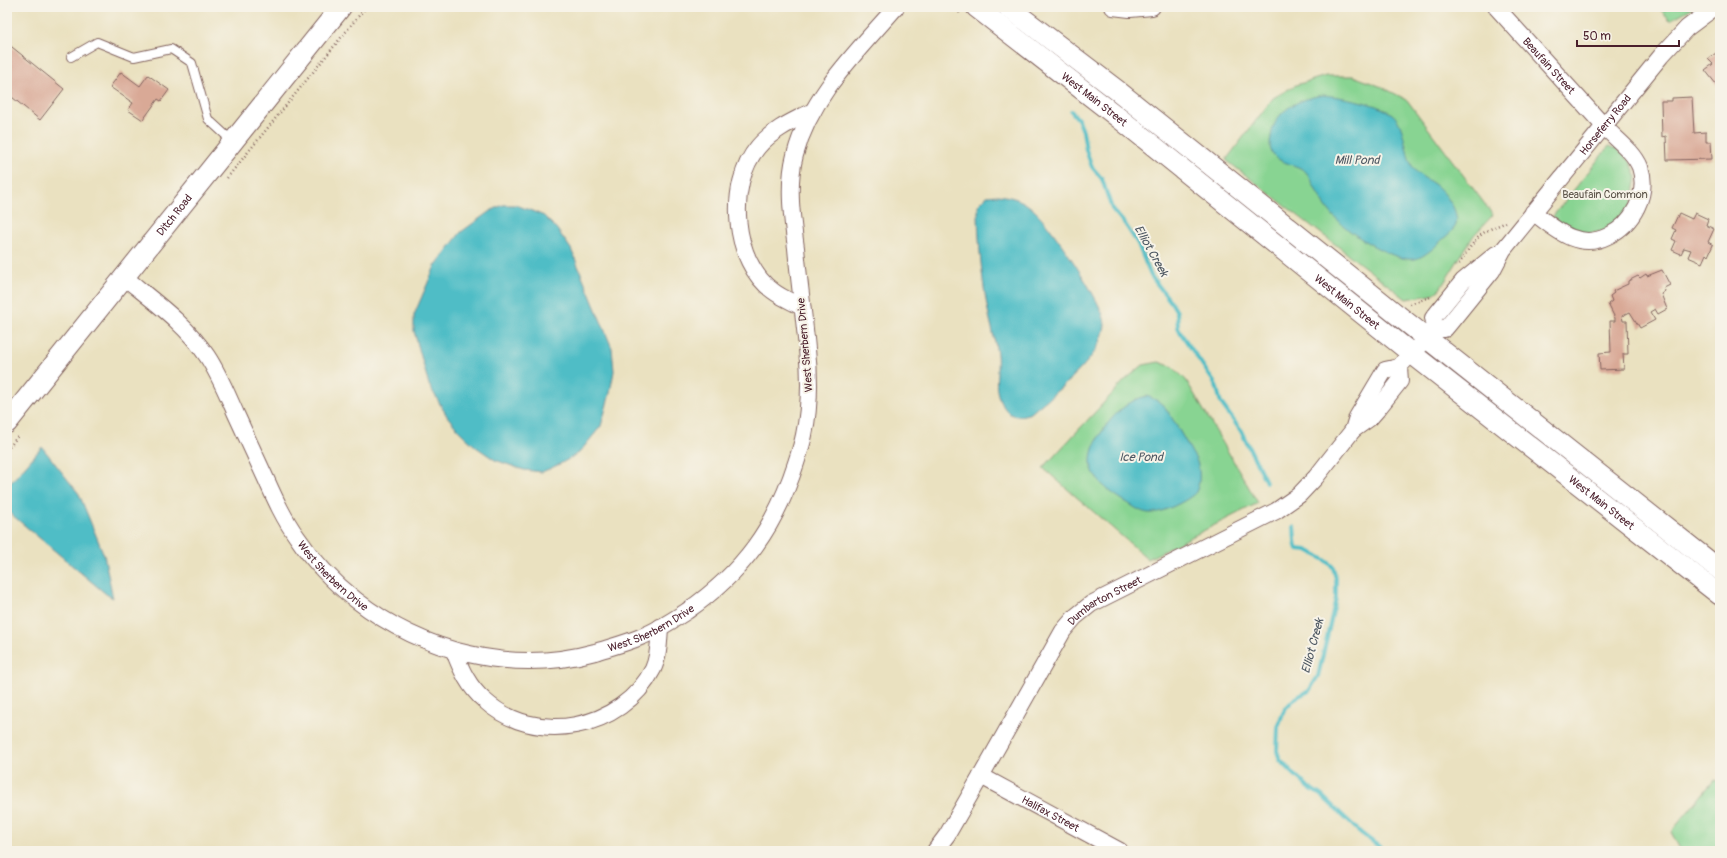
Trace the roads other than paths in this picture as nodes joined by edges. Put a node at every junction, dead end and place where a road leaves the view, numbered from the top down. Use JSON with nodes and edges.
{"nodes":[{"id":1,"x":341,"y":7,"type":"edge"},
{"id":2,"x":896,"y":7,"type":"edge"},
{"id":3,"x":976,"y":7,"type":"edge"},
{"id":4,"x":1008,"y":7,"type":"edge"},
{"id":5,"x":1113,"y":7,"type":"edge"},
{"id":6,"x":1152,"y":7,"type":"edge"},
{"id":7,"x":1496,"y":7,"type":"edge"},
{"id":8,"x":1715,"y":7,"type":"edge"},
{"id":9,"x":71,"y":57,"type":"dead end"},
{"id":10,"x":813,"y":111,"type":"junction"},
{"id":11,"x":1603,"y":125,"type":"junction"},
{"id":12,"x":232,"y":141,"type":"junction"},
{"id":13,"x":1533,"y":212,"type":"junction"},
{"id":14,"x":123,"y":276,"type":"junction"},
{"id":15,"x":802,"y":307,"type":"junction"},
{"id":16,"x":1419,"y":347,"type":"junction"},
{"id":17,"x":7,"y":422,"type":"edge"},
{"id":18,"x":1720,"y":570,"type":"edge"},
{"id":19,"x":1720,"y":595,"type":"edge"},
{"id":20,"x":660,"y":627,"type":"junction"},
{"id":21,"x":454,"y":651,"type":"junction"},
{"id":22,"x":981,"y":776,"type":"junction"},
{"id":23,"x":935,"y":851,"type":"edge"},
{"id":24,"x":1120,"y":851,"type":"edge"}],
"edges":[{"from":1,"to":12,"type":"street","name":"Ditch Road"},
{"from":2,"to":10,"type":"street","name":"West Sherbern Drive"},
{"from":3,"to":16,"type":"street","name":"West Main Street"},
{"from":4,"to":16,"type":"street","name":"West Main Street"},
{"from":5,"to":6,"type":"street"},
{"from":7,"to":11,"type":"street","name":"Beaufain Street"},
{"from":8,"to":11,"type":"street","name":"Horseferry Road"},
{"from":9,"to":12,"type":"lane"},
{"from":10,"to":15,"type":"street","name":"West Sherbern Drive"},
{"from":10,"to":15,"type":"street"},
{"from":11,"to":13,"type":"street","name":"Horseferry Road"},
{"from":11,"to":13,"type":"street","name":"Beaufain Street"},
{"from":12,"to":14,"type":"street","name":"Ditch Road"},
{"from":13,"to":16,"type":"street","name":"Horseferry Road"},
{"from":14,"to":17,"type":"street","name":"Ditch Road"},
{"from":14,"to":21,"type":"street","name":"West Sherbern Drive"},
{"from":15,"to":20,"type":"street","name":"West Sherbern Drive"},
{"from":16,"to":18,"type":"street","name":"West Main Street"},
{"from":16,"to":19,"type":"street","name":"West Main Street"},
{"from":16,"to":22,"type":"street","name":"Dumbarton Street"},
{"from":20,"to":21,"type":"street","name":"West Sherbern Drive"},
{"from":20,"to":21,"type":"street"},
{"from":22,"to":23,"type":"street","name":"Dumbarton Street"},
{"from":22,"to":24,"type":"street","name":"Halifax Street"}]}
